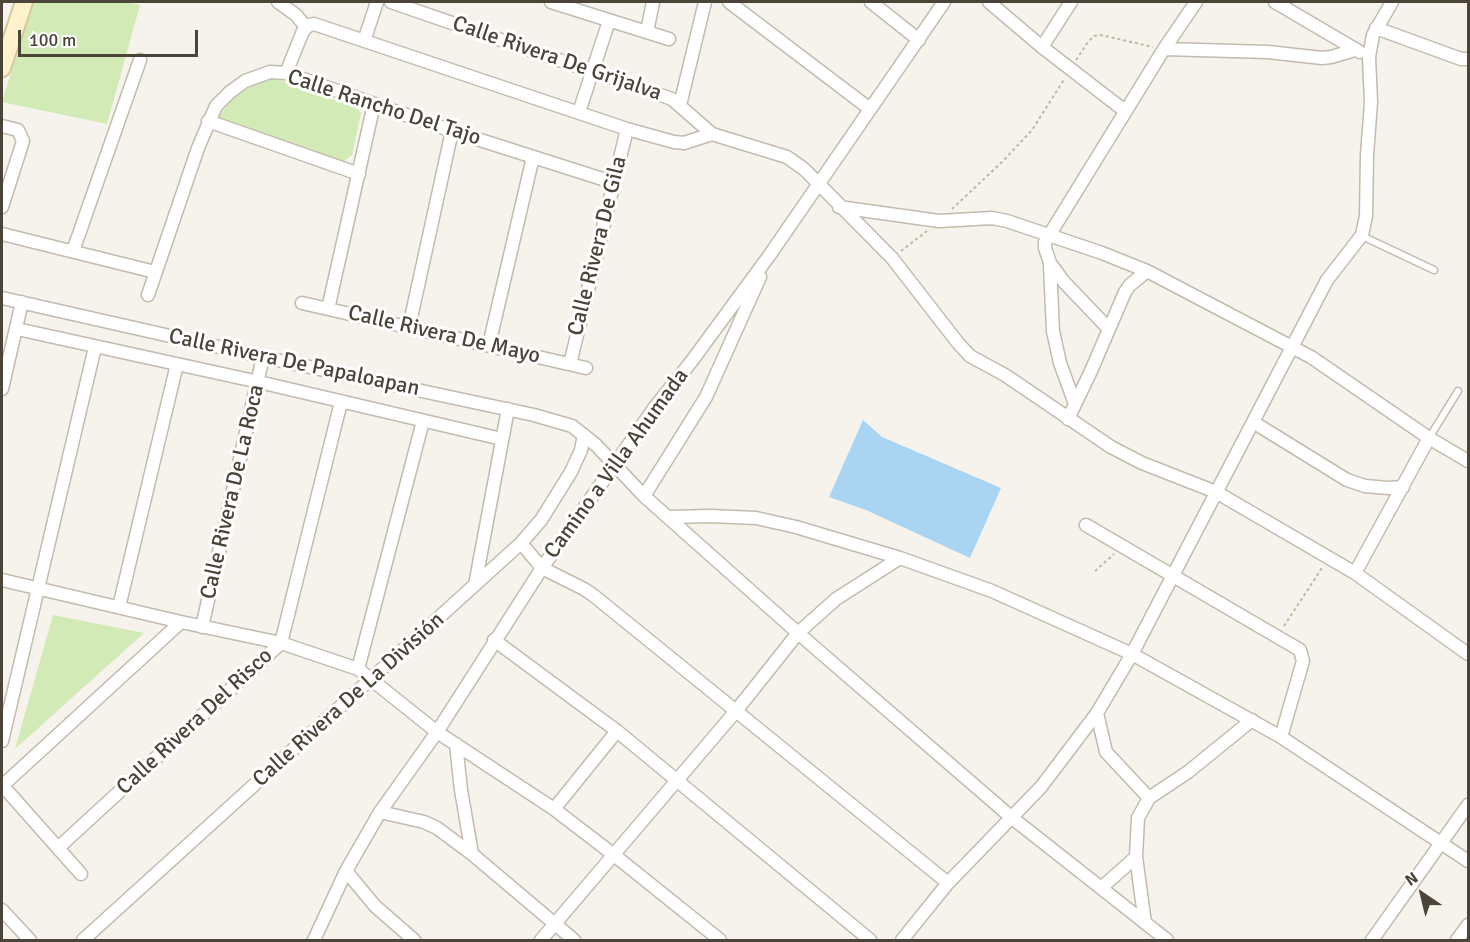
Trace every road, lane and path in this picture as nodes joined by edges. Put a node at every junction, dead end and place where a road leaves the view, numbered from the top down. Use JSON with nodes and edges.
{"nodes":[{"id":1,"x":24,"y":2,"type":"edge"},
{"id":2,"x":278,"y":2,"type":"edge"},
{"id":3,"x":377,"y":2,"type":"edge"},
{"id":4,"x":391,"y":2,"type":"edge"},
{"id":5,"x":551,"y":2,"type":"edge"},
{"id":6,"x":653,"y":2,"type":"edge"},
{"id":7,"x":705,"y":2,"type":"edge"},
{"id":8,"x":729,"y":2,"type":"edge"},
{"id":9,"x":871,"y":2,"type":"edge"},
{"id":10,"x":944,"y":2,"type":"edge"},
{"id":11,"x":989,"y":2,"type":"edge"},
{"id":12,"x":1071,"y":2,"type":"edge"},
{"id":13,"x":1196,"y":2,"type":"edge"},
{"id":14,"x":1275,"y":2,"type":"edge"},
{"id":15,"x":1392,"y":2,"type":"edge"},
{"id":16,"x":574,"y":5,"type":"edge"},
{"id":17,"x":609,"y":21,"type":"junction"},
{"id":18,"x":306,"y":27,"type":"junction"},
{"id":19,"x":1376,"y":28,"type":"junction"},
{"id":20,"x":647,"y":32,"type":"junction"},
{"id":21,"x":669,"y":39,"type":"dead end"},
{"id":22,"x":919,"y":40,"type":"junction"},
{"id":23,"x":364,"y":41,"type":"junction"},
{"id":24,"x":1042,"y":47,"type":"junction"},
{"id":25,"x":5,"y":48,"type":"edge"},
{"id":26,"x":1164,"y":49,"type":"junction"},
{"id":27,"x":1355,"y":50,"type":"junction"},
{"id":28,"x":1369,"y":57,"type":"junction"},
{"id":29,"x":1468,"y":59,"type":"edge"},
{"id":30,"x":140,"y":60,"type":"dead end"},
{"id":31,"x":2,"y":68,"type":"edge"},
{"id":32,"x":1071,"y":69,"type":"junction"},
{"id":33,"x":593,"y":71,"type":"junction"},
{"id":34,"x":286,"y":73,"type":"junction"},
{"id":35,"x":374,"y":104,"type":"junction"},
{"id":36,"x":680,"y":105,"type":"junction"},
{"id":37,"x":870,"y":109,"type":"junction"},
{"id":38,"x":1125,"y":111,"type":"junction"},
{"id":39,"x":579,"y":112,"type":"junction"},
{"id":40,"x":208,"y":121,"type":"junction"},
{"id":41,"x":2,"y":126,"type":"edge"},
{"id":42,"x":627,"y":129,"type":"junction"},
{"id":43,"x":452,"y":131,"type":"junction"},
{"id":44,"x":712,"y":134,"type":"junction"},
{"id":45,"x":532,"y":157,"type":"junction"},
{"id":46,"x":359,"y":174,"type":"junction"},
{"id":47,"x":615,"y":183,"type":"junction"},
{"id":48,"x":818,"y":184,"type":"junction"},
{"id":49,"x":2,"y":207,"type":"edge"},
{"id":50,"x":839,"y":207,"type":"junction"},
{"id":51,"x":939,"y":221,"type":"junction"},
{"id":52,"x":2,"y":234,"type":"edge"},
{"id":53,"x":1048,"y":234,"type":"junction"},
{"id":54,"x":1362,"y":235,"type":"junction"},
{"id":55,"x":73,"y":251,"type":"junction"},
{"id":56,"x":769,"y":256,"type":"junction"},
{"id":57,"x":892,"y":258,"type":"junction"},
{"id":58,"x":1050,"y":264,"type":"junction"},
{"id":59,"x":1434,"y":270,"type":"dead end"},
{"id":60,"x":155,"y":272,"type":"junction"},
{"id":61,"x":1147,"y":272,"type":"junction"},
{"id":62,"x":148,"y":296,"type":"dead end"},
{"id":63,"x":2,"y":298,"type":"edge"},
{"id":64,"x":22,"y":302,"type":"junction"},
{"id":65,"x":302,"y":303,"type":"dead end"},
{"id":66,"x":328,"y":309,"type":"junction"},
{"id":67,"x":409,"y":327,"type":"junction"},
{"id":68,"x":17,"y":329,"type":"junction"},
{"id":69,"x":1109,"y":329,"type":"junction"},
{"id":70,"x":489,"y":345,"type":"junction"},
{"id":71,"x":95,"y":347,"type":"junction"},
{"id":72,"x":1293,"y":348,"type":"junction"},
{"id":73,"x":263,"y":357,"type":"junction"},
{"id":74,"x":177,"y":364,"type":"junction"},
{"id":75,"x":570,"y":364,"type":"junction"},
{"id":76,"x":586,"y":368,"type":"dead end"},
{"id":77,"x":258,"y":382,"type":"junction"},
{"id":78,"x":2,"y":389,"type":"edge"},
{"id":79,"x":1458,"y":391,"type":"dead end"},
{"id":80,"x":341,"y":402,"type":"junction"},
{"id":81,"x":1075,"y":404,"type":"junction"},
{"id":82,"x":508,"y":409,"type":"junction"},
{"id":83,"x":1068,"y":419,"type":"junction"},
{"id":84,"x":423,"y":421,"type":"junction"},
{"id":85,"x":1253,"y":422,"type":"junction"},
{"id":86,"x":584,"y":435,"type":"junction"},
{"id":87,"x":1429,"y":438,"type":"junction"},
{"id":88,"x":502,"y":439,"type":"junction"},
{"id":89,"x":1468,"y":461,"type":"edge"},
{"id":90,"x":614,"y":464,"type":"junction"},
{"id":91,"x":1403,"y":487,"type":"junction"},
{"id":92,"x":1216,"y":492,"type":"junction"},
{"id":93,"x":644,"y":496,"type":"junction"},
{"id":94,"x":669,"y":517,"type":"junction"},
{"id":95,"x":1086,"y":525,"type":"dead end"},
{"id":96,"x":521,"y":543,"type":"junction"},
{"id":97,"x":1123,"y":546,"type":"junction"},
{"id":98,"x":1329,"y":557,"type":"junction"},
{"id":99,"x":900,"y":558,"type":"junction"},
{"id":100,"x":542,"y":568,"type":"junction"},
{"id":101,"x":1095,"y":572,"type":"dead end"},
{"id":102,"x":1355,"y":573,"type":"junction"},
{"id":103,"x":1173,"y":575,"type":"junction"},
{"id":104,"x":2,"y":580,"type":"edge"},
{"id":105,"x":475,"y":585,"type":"junction"},
{"id":106,"x":36,"y":588,"type":"junction"},
{"id":107,"x":119,"y":607,"type":"junction"},
{"id":108,"x":181,"y":622,"type":"junction"},
{"id":109,"x":202,"y":627,"type":"junction"},
{"id":110,"x":798,"y":633,"type":"junction"},
{"id":111,"x":1277,"y":636,"type":"junction"},
{"id":112,"x":494,"y":640,"type":"junction"},
{"id":113,"x":281,"y":643,"type":"junction"},
{"id":114,"x":1132,"y":654,"type":"junction"},
{"id":115,"x":1468,"y":654,"type":"edge"},
{"id":116,"x":358,"y":669,"type":"junction"},
{"id":117,"x":371,"y":680,"type":"junction"},
{"id":118,"x":736,"y":711,"type":"junction"},
{"id":119,"x":1097,"y":713,"type":"junction"},
{"id":120,"x":1252,"y":720,"type":"junction"},
{"id":121,"x":616,"y":731,"type":"junction"},
{"id":122,"x":436,"y":732,"type":"junction"},
{"id":123,"x":1281,"y":737,"type":"junction"},
{"id":124,"x":2,"y":741,"type":"edge"},
{"id":125,"x":456,"y":744,"type":"junction"},
{"id":126,"x":677,"y":780,"type":"junction"},
{"id":127,"x":2,"y":786,"type":"edge"},
{"id":128,"x":1149,"y":798,"type":"junction"},
{"id":129,"x":1468,"y":805,"type":"edge"},
{"id":130,"x":554,"y":809,"type":"junction"},
{"id":131,"x":380,"y":812,"type":"junction"},
{"id":132,"x":1011,"y":817,"type":"junction"},
{"id":133,"x":1441,"y":842,"type":"junction"},
{"id":134,"x":58,"y":848,"type":"junction"},
{"id":135,"x":472,"y":854,"type":"junction"},
{"id":136,"x":614,"y":855,"type":"junction"},
{"id":137,"x":1136,"y":857,"type":"junction"},
{"id":138,"x":1468,"y":861,"type":"edge"},
{"id":139,"x":346,"y":871,"type":"junction"},
{"id":140,"x":81,"y":874,"type":"dead end"},
{"id":141,"x":948,"y":883,"type":"junction"},
{"id":142,"x":1101,"y":888,"type":"junction"},
{"id":143,"x":2,"y":910,"type":"edge"},
{"id":144,"x":1145,"y":923,"type":"junction"},
{"id":145,"x":555,"y":925,"type":"junction"},
{"id":146,"x":1468,"y":925,"type":"edge"},
{"id":147,"x":907,"y":939,"type":"edge"},
{"id":148,"x":1163,"y":939,"type":"edge"},
{"id":149,"x":30,"y":940,"type":"edge"},
{"id":150,"x":83,"y":940,"type":"edge"},
{"id":151,"x":314,"y":940,"type":"edge"},
{"id":152,"x":414,"y":940,"type":"edge"},
{"id":153,"x":541,"y":940,"type":"edge"},
{"id":154,"x":574,"y":940,"type":"edge"},
{"id":155,"x":720,"y":940,"type":"edge"},
{"id":156,"x":870,"y":940,"type":"edge"},
{"id":157,"x":1372,"y":940,"type":"edge"},
{"id":158,"x":1457,"y":940,"type":"edge"}],
"edges":[{"from":1,"to":25,"type":"street"},
{"from":2,"to":18,"type":"street"},
{"from":3,"to":23,"type":"street"},
{"from":4,"to":33,"type":"street","name":"Calle Rivera De Grijalva"},
{"from":5,"to":16,"type":"street"},
{"from":6,"to":20,"type":"street"},
{"from":7,"to":36,"type":"street"},
{"from":8,"to":37,"type":"street"},
{"from":9,"to":22,"type":"street"},
{"from":10,"to":22,"type":"street","name":"Camino a Villa Ahumada"},
{"from":11,"to":24,"type":"street"},
{"from":12,"to":24,"type":"street"},
{"from":13,"to":26,"type":"street"},
{"from":14,"to":27,"type":"street"},
{"from":15,"to":19,"type":"street"},
{"from":16,"to":17,"type":"street"},
{"from":17,"to":20,"type":"street"},
{"from":17,"to":33,"type":"street"},
{"from":18,"to":23,"type":"street"},
{"from":18,"to":34,"type":"street"},
{"from":19,"to":28,"type":"street"},
{"from":19,"to":29,"type":"street"},
{"from":20,"to":21,"type":"street"},
{"from":22,"to":37,"type":"street","name":"Camino a Villa Ahumada"},
{"from":23,"to":39,"type":"street"},
{"from":24,"to":32,"type":"street"},
{"from":25,"to":31,"type":"street"},
{"from":26,"to":27,"type":"street"},
{"from":26,"to":32,"type":"path"},
{"from":26,"to":38,"type":"street"},
{"from":27,"to":28,"type":"street"},
{"from":28,"to":54,"type":"street"},
{"from":30,"to":55,"type":"street"},
{"from":32,"to":38,"type":"street"},
{"from":32,"to":51,"type":"path"},
{"from":33,"to":36,"type":"street","name":"Calle Rivera De Grijalva"},
{"from":33,"to":39,"type":"street"},
{"from":34,"to":35,"type":"street","name":"Calle Rancho Del Tajo"},
{"from":34,"to":40,"type":"street","name":"Calle Rancho Del Tajo"},
{"from":35,"to":43,"type":"street","name":"Calle Rancho Del Tajo"},
{"from":35,"to":46,"type":"street"},
{"from":36,"to":44,"type":"street","name":"Calle Rivera De Grijalva"},
{"from":37,"to":48,"type":"street","name":"Camino a Villa Ahumada"},
{"from":38,"to":53,"type":"street"},
{"from":39,"to":42,"type":"street"},
{"from":40,"to":46,"type":"street"},
{"from":40,"to":60,"type":"street","name":"Calle Rancho Del Tajo"},
{"from":41,"to":49,"type":"street"},
{"from":42,"to":44,"type":"street"},
{"from":42,"to":47,"type":"street","name":"Calle Rivera De Gila"},
{"from":43,"to":45,"type":"street","name":"Calle Rancho Del Tajo"},
{"from":43,"to":67,"type":"street"},
{"from":44,"to":48,"type":"street"},
{"from":45,"to":47,"type":"street","name":"Calle Rancho Del Tajo"},
{"from":45,"to":70,"type":"street"},
{"from":46,"to":66,"type":"street"},
{"from":47,"to":75,"type":"street","name":"Calle Rivera De Gila"},
{"from":48,"to":50,"type":"street"},
{"from":48,"to":56,"type":"street","name":"Camino a Villa Ahumada"},
{"from":50,"to":51,"type":"street"},
{"from":50,"to":57,"type":"street"},
{"from":51,"to":53,"type":"street"},
{"from":51,"to":57,"type":"path"},
{"from":52,"to":55,"type":"street"},
{"from":53,"to":58,"type":"street"},
{"from":53,"to":61,"type":"street"},
{"from":54,"to":59,"type":"lane"},
{"from":54,"to":72,"type":"street"},
{"from":55,"to":60,"type":"street"},
{"from":56,"to":90,"type":"street","name":"Camino a Villa Ahumada"},
{"from":56,"to":93,"type":"street"},
{"from":57,"to":83,"type":"street"},
{"from":58,"to":69,"type":"street"},
{"from":58,"to":81,"type":"street"},
{"from":60,"to":62,"type":"street","name":"Calle Rancho Del Tajo"},
{"from":61,"to":69,"type":"street"},
{"from":61,"to":72,"type":"street"},
{"from":63,"to":64,"type":"street","name":"Calle Rivera De Papaloapan"},
{"from":64,"to":68,"type":"street"},
{"from":64,"to":73,"type":"street","name":"Calle Rivera De Papaloapan"},
{"from":65,"to":66,"type":"street","name":"Calle Rivera De Mayo"},
{"from":66,"to":67,"type":"street","name":"Calle Rivera De Mayo"},
{"from":67,"to":70,"type":"street","name":"Calle Rivera De Mayo"},
{"from":68,"to":71,"type":"street"},
{"from":68,"to":78,"type":"street"},
{"from":69,"to":81,"type":"street"},
{"from":70,"to":75,"type":"street","name":"Calle Rivera De Mayo"},
{"from":71,"to":74,"type":"street"},
{"from":71,"to":106,"type":"street"},
{"from":72,"to":85,"type":"street"},
{"from":72,"to":87,"type":"street"},
{"from":73,"to":77,"type":"street","name":"Calle Rivera De La Roca"},
{"from":73,"to":82,"type":"street","name":"Calle Rivera De Papaloapan"},
{"from":74,"to":77,"type":"street"},
{"from":74,"to":107,"type":"street"},
{"from":75,"to":76,"type":"street","name":"Calle Rivera De Mayo"},
{"from":77,"to":80,"type":"street"},
{"from":77,"to":109,"type":"street","name":"Calle Rivera De La Roca"},
{"from":79,"to":87,"type":"lane"},
{"from":80,"to":84,"type":"street"},
{"from":80,"to":113,"type":"street","name":"Calle Rivera Del Risco"},
{"from":81,"to":83,"type":"street"},
{"from":82,"to":86,"type":"street","name":"Calle Rivera De Papaloapan"},
{"from":82,"to":88,"type":"street"},
{"from":83,"to":92,"type":"street"},
{"from":84,"to":88,"type":"street"},
{"from":84,"to":116,"type":"street"},
{"from":85,"to":91,"type":"street"},
{"from":85,"to":92,"type":"street"},
{"from":86,"to":90,"type":"street","name":"Calle Rivera De Papaloapan"},
{"from":86,"to":96,"type":"street","name":"Calle Rivera De La División"},
{"from":87,"to":89,"type":"street"},
{"from":87,"to":91,"type":"street"},
{"from":88,"to":105,"type":"street"},
{"from":90,"to":93,"type":"street","name":"Calle Rivera De Papaloapan"},
{"from":90,"to":100,"type":"street","name":"Camino a Villa Ahumada"},
{"from":91,"to":102,"type":"street"},
{"from":92,"to":98,"type":"street"},
{"from":92,"to":103,"type":"street"},
{"from":93,"to":94,"type":"street","name":"Calle Rivera De Papaloapan"},
{"from":94,"to":99,"type":"street"},
{"from":94,"to":110,"type":"street","name":"Calle Rivera De Papaloapan"},
{"from":95,"to":97,"type":"street"},
{"from":96,"to":100,"type":"street"},
{"from":96,"to":105,"type":"street","name":"Calle Rivera De La División"},
{"from":97,"to":101,"type":"path"},
{"from":97,"to":103,"type":"street"},
{"from":98,"to":102,"type":"street"},
{"from":98,"to":111,"type":"path"},
{"from":99,"to":110,"type":"street"},
{"from":99,"to":114,"type":"street"},
{"from":100,"to":112,"type":"street","name":"Camino a Villa Ahumada"},
{"from":100,"to":118,"type":"street"},
{"from":102,"to":115,"type":"street"},
{"from":103,"to":111,"type":"street"},
{"from":103,"to":114,"type":"street"},
{"from":104,"to":106,"type":"street"},
{"from":105,"to":117,"type":"street","name":"Calle Rivera De La División"},
{"from":106,"to":107,"type":"street"},
{"from":106,"to":124,"type":"street"},
{"from":107,"to":108,"type":"street"},
{"from":108,"to":109,"type":"street"},
{"from":108,"to":127,"type":"street"},
{"from":109,"to":113,"type":"street"},
{"from":110,"to":118,"type":"street"},
{"from":110,"to":132,"type":"street","name":"Calle Rivera De Papaloapan"},
{"from":111,"to":123,"type":"street"},
{"from":112,"to":121,"type":"street"},
{"from":112,"to":122,"type":"street","name":"Camino a Villa Ahumada"},
{"from":113,"to":116,"type":"street"},
{"from":113,"to":134,"type":"street","name":"Calle Rivera Del Risco"},
{"from":114,"to":119,"type":"street"},
{"from":114,"to":120,"type":"street"},
{"from":116,"to":117,"type":"street"},
{"from":117,"to":122,"type":"street"},
{"from":117,"to":150,"type":"street","name":"Calle Rivera De La División"},
{"from":118,"to":126,"type":"street"},
{"from":118,"to":141,"type":"street"},
{"from":119,"to":128,"type":"street"},
{"from":119,"to":132,"type":"street"},
{"from":120,"to":123,"type":"street"},
{"from":120,"to":128,"type":"street"},
{"from":121,"to":126,"type":"street"},
{"from":121,"to":130,"type":"street"},
{"from":122,"to":125,"type":"street"},
{"from":122,"to":131,"type":"street","name":"Camino a Villa Ahumada"},
{"from":123,"to":133,"type":"street"},
{"from":125,"to":130,"type":"street"},
{"from":125,"to":135,"type":"street"},
{"from":126,"to":136,"type":"street"},
{"from":126,"to":156,"type":"street"},
{"from":127,"to":134,"type":"street"},
{"from":128,"to":137,"type":"street"},
{"from":129,"to":133,"type":"street"},
{"from":130,"to":136,"type":"street"},
{"from":131,"to":135,"type":"street"},
{"from":131,"to":139,"type":"street","name":"Camino a Villa Ahumada"},
{"from":132,"to":141,"type":"street"},
{"from":132,"to":142,"type":"street","name":"Calle Rivera De Papaloapan"},
{"from":133,"to":138,"type":"street"},
{"from":133,"to":157,"type":"street"},
{"from":134,"to":140,"type":"street"},
{"from":135,"to":145,"type":"street"},
{"from":136,"to":145,"type":"street"},
{"from":136,"to":155,"type":"street"},
{"from":137,"to":142,"type":"street"},
{"from":137,"to":144,"type":"street"},
{"from":139,"to":151,"type":"street","name":"Camino a Villa Ahumada"},
{"from":139,"to":152,"type":"street"},
{"from":141,"to":147,"type":"street"},
{"from":142,"to":144,"type":"street","name":"Calle Rivera De Papaloapan"},
{"from":143,"to":149,"type":"street"},
{"from":144,"to":148,"type":"street","name":"Calle Rivera De Papaloapan"},
{"from":145,"to":153,"type":"street"},
{"from":145,"to":154,"type":"street"},
{"from":146,"to":158,"type":"street"}]}
